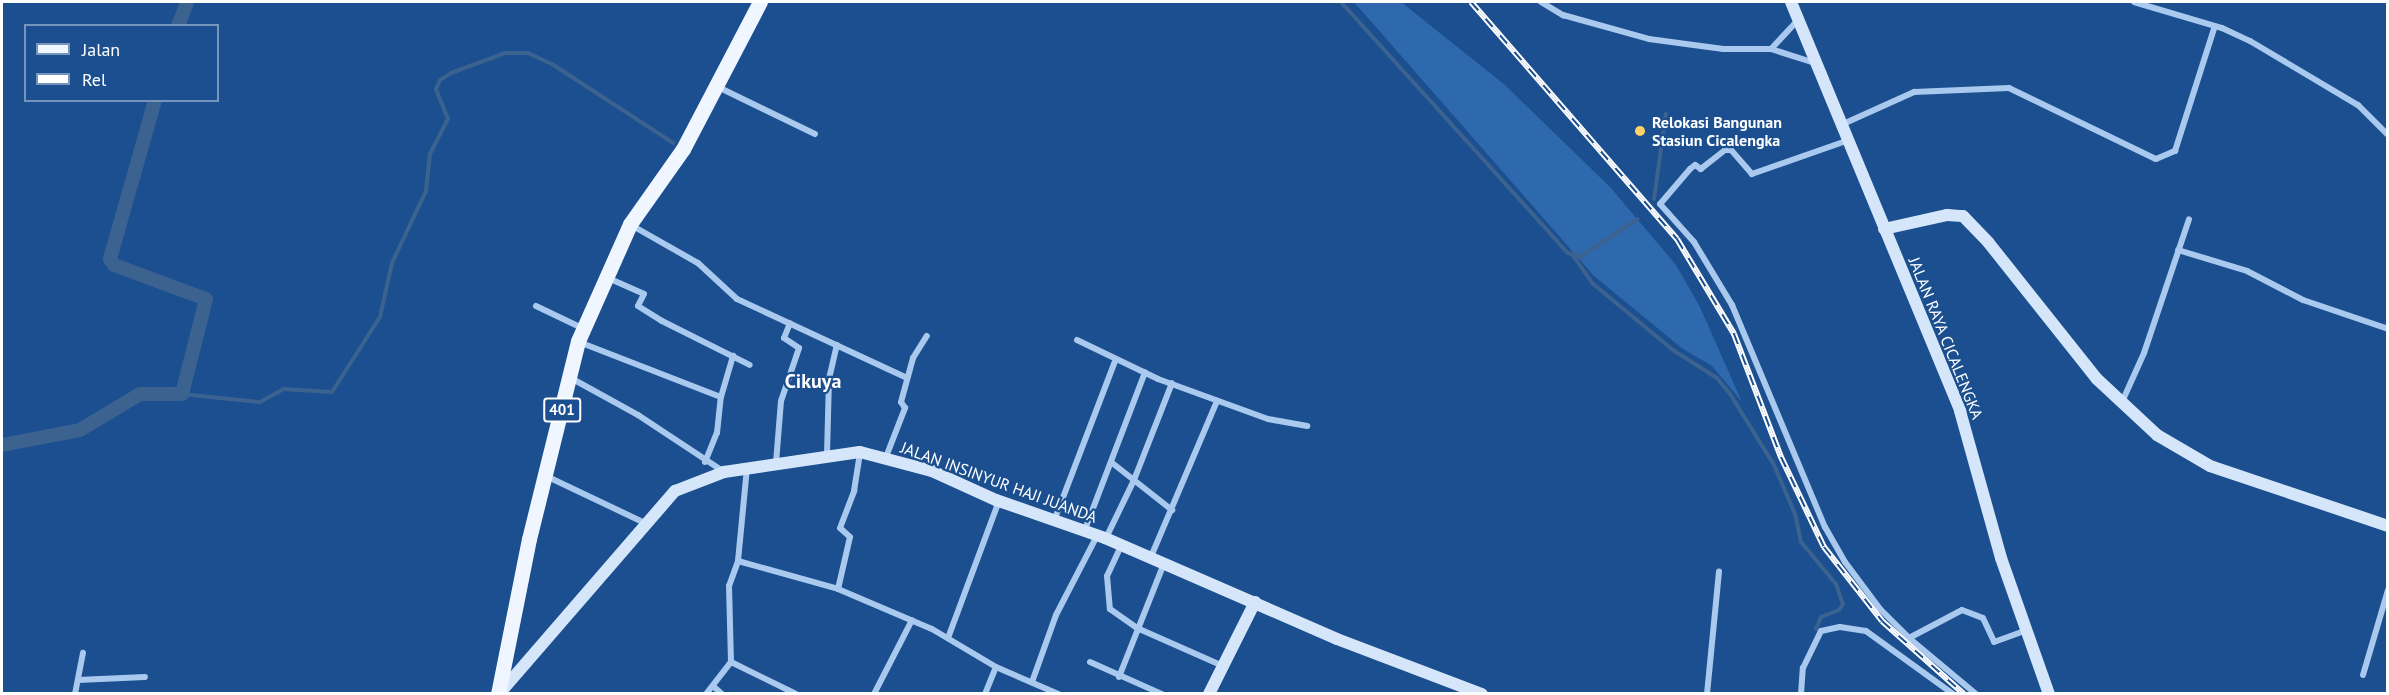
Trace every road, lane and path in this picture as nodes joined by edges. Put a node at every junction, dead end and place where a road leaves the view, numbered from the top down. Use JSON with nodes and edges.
{"nodes":[{"id":1,"x":760,"y":2,"type":"edge"},
{"id":2,"x":1541,"y":2,"type":"edge"},
{"id":3,"x":1791,"y":2,"type":"edge"},
{"id":4,"x":2134,"y":2,"type":"edge"},
{"id":5,"x":1798,"y":20,"type":"junction"},
{"id":6,"x":2215,"y":26,"type":"junction"},
{"id":7,"x":1771,"y":49,"type":"junction"},
{"id":8,"x":1816,"y":63,"type":"junction"},
{"id":9,"x":716,"y":86,"type":"junction"},
{"id":10,"x":1843,"y":124,"type":"junction"},
{"id":11,"x":814,"y":134,"type":"dead end"},
{"id":12,"x":2388,"y":135,"type":"edge"},
{"id":13,"x":1850,"y":140,"type":"junction"},
{"id":14,"x":2189,"y":219,"type":"dead end"},
{"id":15,"x":630,"y":224,"type":"junction"},
{"id":16,"x":1884,"y":229,"type":"junction"},
{"id":17,"x":2178,"y":250,"type":"junction"},
{"id":18,"x":605,"y":277,"type":"junction"},
{"id":19,"x":536,"y":306,"type":"dead end"},
{"id":20,"x":790,"y":323,"type":"junction"},
{"id":21,"x":2388,"y":329,"type":"edge"},
{"id":22,"x":580,"y":335,"type":"junction"},
{"id":23,"x":927,"y":336,"type":"dead end"},
{"id":24,"x":1077,"y":340,"type":"dead end"},
{"id":25,"x":837,"y":345,"type":"junction"},
{"id":26,"x":733,"y":356,"type":"junction"},
{"id":27,"x":1116,"y":359,"type":"junction"},
{"id":28,"x":750,"y":364,"type":"dead end"},
{"id":29,"x":1145,"y":372,"type":"junction"},
{"id":30,"x":569,"y":377,"type":"junction"},
{"id":31,"x":907,"y":378,"type":"junction"},
{"id":32,"x":1172,"y":384,"type":"junction"},
{"id":33,"x":721,"y":397,"type":"junction"},
{"id":34,"x":1217,"y":401,"type":"junction"},
{"id":35,"x":2122,"y":402,"type":"junction"},
{"id":36,"x":1307,"y":426,"type":"dead end"},
{"id":37,"x":860,"y":452,"type":"junction"},
{"id":38,"x":827,"y":455,"type":"junction"},
{"id":39,"x":886,"y":457,"type":"junction"},
{"id":40,"x":705,"y":462,"type":"junction"},
{"id":41,"x":1112,"y":462,"type":"junction"},
{"id":42,"x":776,"y":463,"type":"junction"},
{"id":43,"x":747,"y":468,"type":"junction"},
{"id":44,"x":724,"y":472,"type":"junction"},
{"id":45,"x":546,"y":476,"type":"junction"},
{"id":46,"x":1134,"y":480,"type":"junction"},
{"id":47,"x":999,"y":501,"type":"junction"},
{"id":48,"x":1172,"y":510,"type":"junction"},
{"id":49,"x":1054,"y":521,"type":"junction"},
{"id":50,"x":645,"y":523,"type":"junction"},
{"id":51,"x":2388,"y":526,"type":"edge"},
{"id":52,"x":1084,"y":532,"type":"junction"},
{"id":53,"x":1101,"y":537,"type":"junction"},
{"id":54,"x":1121,"y":546,"type":"junction"},
{"id":55,"x":1149,"y":559,"type":"junction"},
{"id":56,"x":738,"y":561,"type":"junction"},
{"id":57,"x":1163,"y":566,"type":"junction"},
{"id":58,"x":1719,"y":572,"type":"dead end"},
{"id":59,"x":838,"y":589,"type":"junction"},
{"id":60,"x":2388,"y":590,"type":"edge"},
{"id":61,"x":1255,"y":602,"type":"junction"},
{"id":62,"x":912,"y":620,"type":"junction"},
{"id":63,"x":1137,"y":628,"type":"junction"},
{"id":64,"x":2025,"y":631,"type":"junction"},
{"id":65,"x":948,"y":638,"type":"junction"},
{"id":66,"x":1909,"y":638,"type":"junction"},
{"id":67,"x":83,"y":653,"type":"dead end"},
{"id":68,"x":731,"y":662,"type":"junction"},
{"id":69,"x":1090,"y":662,"type":"dead end"},
{"id":70,"x":1223,"y":666,"type":"junction"},
{"id":71,"x":996,"y":667,"type":"junction"},
{"id":72,"x":2363,"y":675,"type":"dead end"},
{"id":73,"x":1119,"y":676,"type":"junction"},
{"id":74,"x":145,"y":677,"type":"dead end"},
{"id":75,"x":78,"y":680,"type":"junction"},
{"id":76,"x":1032,"y":682,"type":"junction"},
{"id":77,"x":712,"y":686,"type":"junction"},
{"id":78,"x":75,"y":693,"type":"edge"},
{"id":79,"x":499,"y":693,"type":"edge"},
{"id":80,"x":706,"y":693,"type":"edge"},
{"id":81,"x":722,"y":693,"type":"edge"},
{"id":82,"x":796,"y":693,"type":"edge"},
{"id":83,"x":874,"y":693,"type":"edge"},
{"id":84,"x":984,"y":693,"type":"edge"},
{"id":85,"x":1058,"y":693,"type":"edge"},
{"id":86,"x":1162,"y":693,"type":"edge"},
{"id":87,"x":1209,"y":693,"type":"edge"},
{"id":88,"x":1482,"y":693,"type":"edge"},
{"id":89,"x":1707,"y":693,"type":"edge"},
{"id":90,"x":1801,"y":693,"type":"edge"},
{"id":91,"x":1953,"y":693,"type":"edge"},
{"id":92,"x":1976,"y":693,"type":"edge"},
{"id":93,"x":2049,"y":693,"type":"edge"}],
"edges":[{"from":1,"to":9,"type":"main road","number":"401"},
{"from":2,"to":7,"type":"street"},
{"from":3,"to":5,"type":"main road","name":"JALAN RAYA CICALENGKA"},
{"from":4,"to":6,"type":"street"},
{"from":5,"to":7,"type":"street"},
{"from":5,"to":8,"type":"main road","name":"JALAN RAYA CICALENGKA"},
{"from":6,"to":10,"type":"street"},
{"from":6,"to":12,"type":"street"},
{"from":7,"to":8,"type":"street"},
{"from":8,"to":10,"type":"main road","name":"JALAN RAYA CICALENGKA"},
{"from":9,"to":11,"type":"street"},
{"from":9,"to":15,"type":"main road","number":"401"},
{"from":10,"to":13,"type":"main road","name":"JALAN RAYA CICALENGKA"},
{"from":13,"to":16,"type":"main road","name":"JALAN RAYA CICALENGKA"},
{"from":13,"to":66,"type":"street"},
{"from":14,"to":17,"type":"street"},
{"from":15,"to":18,"type":"main road","number":"401"},
{"from":15,"to":20,"type":"street"},
{"from":16,"to":35,"type":"main road"},
{"from":16,"to":64,"type":"main road","name":"JALAN RAYA CICALENGKA"},
{"from":17,"to":21,"type":"street"},
{"from":17,"to":35,"type":"street"},
{"from":18,"to":22,"type":"main road","number":"401"},
{"from":18,"to":26,"type":"street"},
{"from":19,"to":22,"type":"street"},
{"from":20,"to":25,"type":"street"},
{"from":20,"to":42,"type":"street"},
{"from":22,"to":30,"type":"main road","number":"401"},
{"from":22,"to":33,"type":"street"},
{"from":23,"to":31,"type":"street"},
{"from":24,"to":27,"type":"street"},
{"from":25,"to":31,"type":"street"},
{"from":25,"to":38,"type":"street"},
{"from":26,"to":28,"type":"street"},
{"from":26,"to":33,"type":"street"},
{"from":27,"to":29,"type":"street"},
{"from":27,"to":49,"type":"street"},
{"from":29,"to":32,"type":"street"},
{"from":29,"to":41,"type":"street"},
{"from":30,"to":40,"type":"street"},
{"from":30,"to":45,"type":"main road","number":"401"},
{"from":31,"to":39,"type":"street"},
{"from":32,"to":34,"type":"street"},
{"from":32,"to":46,"type":"street"},
{"from":33,"to":40,"type":"street"},
{"from":34,"to":36,"type":"street"},
{"from":34,"to":48,"type":"street"},
{"from":35,"to":51,"type":"main road"},
{"from":37,"to":38,"type":"main road","name":"JALAN INSINYUR HAJI JUANDA"},
{"from":37,"to":39,"type":"main road","name":"JALAN INSINYUR HAJI JUANDA"},
{"from":37,"to":59,"type":"street"},
{"from":38,"to":42,"type":"main road","name":"JALAN INSINYUR HAJI JUANDA"},
{"from":39,"to":47,"type":"main road","name":"JALAN INSINYUR HAJI JUANDA"},
{"from":40,"to":44,"type":"street"},
{"from":41,"to":46,"type":"street"},
{"from":41,"to":52,"type":"street"},
{"from":42,"to":43,"type":"main road","name":"JALAN INSINYUR HAJI JUANDA"},
{"from":43,"to":44,"type":"main road","name":"JALAN INSINYUR HAJI JUANDA"},
{"from":43,"to":56,"type":"street"},
{"from":44,"to":50,"type":"main road","name":"JALAN INSINYUR HAJI JUANDA"},
{"from":45,"to":50,"type":"street"},
{"from":45,"to":79,"type":"main road","number":"401"},
{"from":46,"to":48,"type":"street"},
{"from":46,"to":53,"type":"street"},
{"from":47,"to":49,"type":"main road","name":"JALAN INSINYUR HAJI JUANDA"},
{"from":47,"to":65,"type":"street"},
{"from":48,"to":55,"type":"street"},
{"from":49,"to":52,"type":"main road","name":"JALAN INSINYUR HAJI JUANDA"},
{"from":50,"to":79,"type":"main road","name":"JALAN INSINYUR HAJI JUANDA"},
{"from":52,"to":53,"type":"main road","name":"JALAN INSINYUR HAJI JUANDA"},
{"from":53,"to":54,"type":"main road","name":"JALAN INSINYUR HAJI JUANDA"},
{"from":53,"to":76,"type":"street"},
{"from":54,"to":55,"type":"main road","name":"JALAN INSINYUR HAJI JUANDA"},
{"from":54,"to":63,"type":"street"},
{"from":55,"to":57,"type":"main road","name":"JALAN INSINYUR HAJI JUANDA"},
{"from":56,"to":59,"type":"street"},
{"from":56,"to":68,"type":"street"},
{"from":57,"to":61,"type":"main road","name":"JALAN INSINYUR HAJI JUANDA"},
{"from":57,"to":63,"type":"street"},
{"from":58,"to":89,"type":"street"},
{"from":59,"to":62,"type":"street"},
{"from":60,"to":72,"type":"street"},
{"from":61,"to":70,"type":"main road"},
{"from":61,"to":88,"type":"main road","name":"JALAN INSINYUR HAJI JUANDA"},
{"from":62,"to":65,"type":"street"},
{"from":62,"to":83,"type":"street"},
{"from":63,"to":70,"type":"street"},
{"from":63,"to":73,"type":"street"},
{"from":64,"to":66,"type":"street"},
{"from":64,"to":93,"type":"main road","name":"JALAN RAYA CICALENGKA"},
{"from":65,"to":71,"type":"street"},
{"from":66,"to":92,"type":"street"},
{"from":67,"to":75,"type":"street"},
{"from":68,"to":77,"type":"street"},
{"from":68,"to":82,"type":"street"},
{"from":69,"to":73,"type":"street"},
{"from":70,"to":87,"type":"main road"},
{"from":71,"to":76,"type":"street"},
{"from":71,"to":84,"type":"street"},
{"from":73,"to":86,"type":"street"},
{"from":74,"to":75,"type":"street"},
{"from":75,"to":78,"type":"street"},
{"from":76,"to":85,"type":"street"},
{"from":77,"to":80,"type":"street"},
{"from":77,"to":81,"type":"street"},
{"from":90,"to":91,"type":"street"}]}
